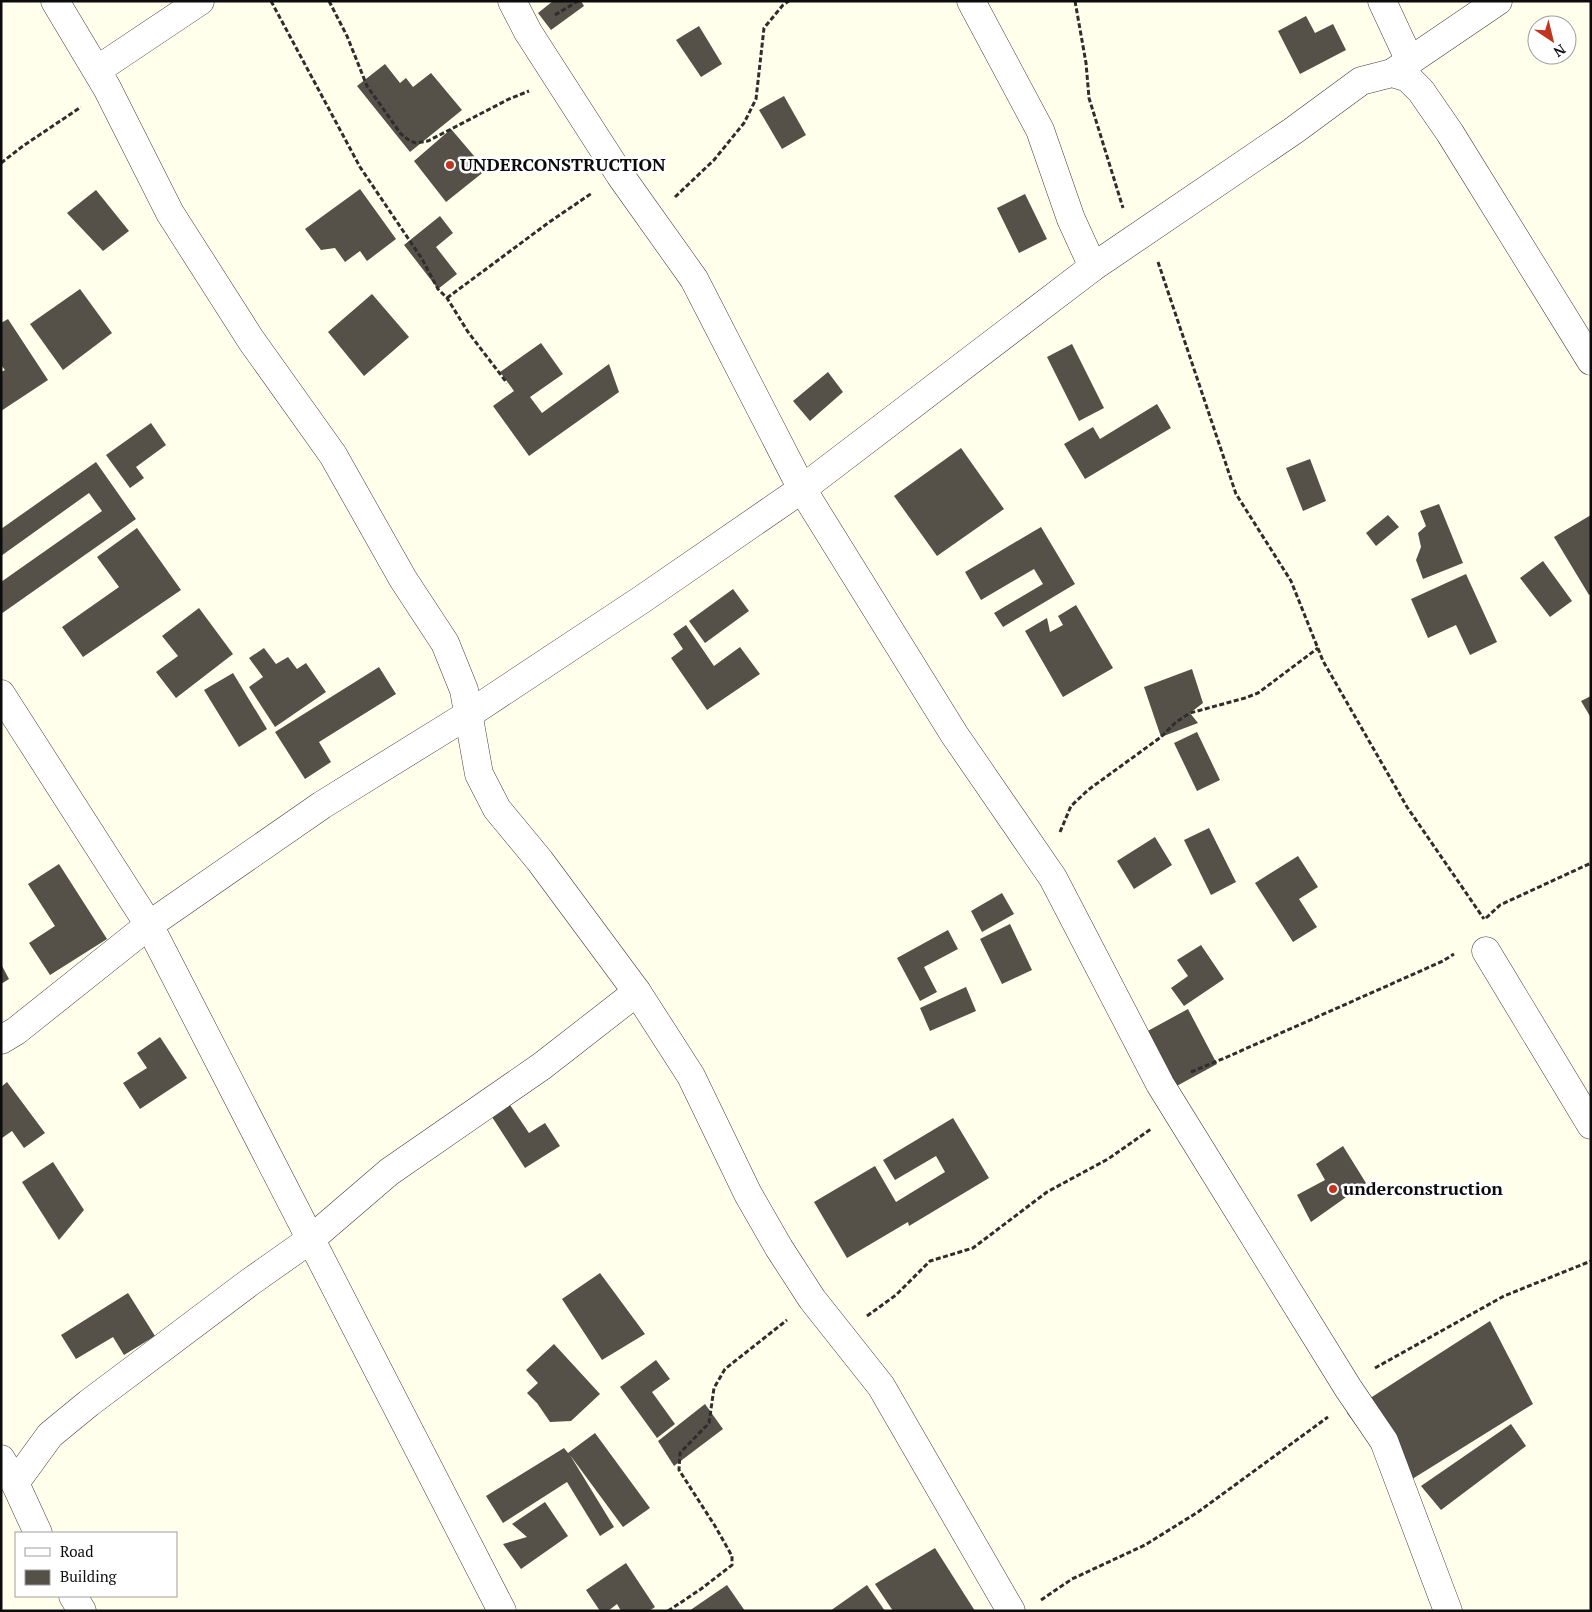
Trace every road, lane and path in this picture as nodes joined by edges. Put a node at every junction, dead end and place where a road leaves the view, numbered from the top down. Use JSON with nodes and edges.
{"nodes":[{"id":1,"x":55,"y":1,"type":"edge"},
{"id":2,"x":200,"y":1,"type":"edge"},
{"id":3,"x":270,"y":1,"type":"edge"},
{"id":4,"x":329,"y":1,"type":"edge"},
{"id":5,"x":512,"y":1,"type":"edge"},
{"id":6,"x":789,"y":1,"type":"edge"},
{"id":7,"x":971,"y":1,"type":"edge"},
{"id":8,"x":1075,"y":1,"type":"edge"},
{"id":9,"x":1382,"y":1,"type":"edge"},
{"id":10,"x":1498,"y":1,"type":"edge"},
{"id":11,"x":1401,"y":67,"type":"junction"},
{"id":12,"x":102,"y":79,"type":"junction"},
{"id":13,"x":562,"y":84,"type":"junction"},
{"id":14,"x":1,"y":163,"type":"edge"},
{"id":15,"x":620,"y":175,"type":"junction"},
{"id":16,"x":652,"y":220,"type":"junction"},
{"id":17,"x":1140,"y":235,"type":"junction"},
{"id":18,"x":1093,"y":267,"type":"junction"},
{"id":19,"x":447,"y":298,"type":"junction"},
{"id":20,"x":1591,"y":362,"type":"edge"},
{"id":21,"x":507,"y":383,"type":"dead end"},
{"id":22,"x":802,"y":489,"type":"junction"},
{"id":23,"x":1318,"y":648,"type":"junction"},
{"id":24,"x":1,"y":694,"type":"edge"},
{"id":25,"x":468,"y":714,"type":"junction"},
{"id":26,"x":1591,"y":863,"type":"edge"},
{"id":27,"x":1046,"y":868,"type":"junction"},
{"id":28,"x":1485,"y":920,"type":"junction"},
{"id":29,"x":149,"y":925,"type":"junction"},
{"id":30,"x":1485,"y":939,"type":"joint"},
{"id":31,"x":1457,"y":953,"type":"dead end"},
{"id":32,"x":637,"y":992,"type":"junction"},
{"id":33,"x":1,"y":1040,"type":"edge"},
{"id":34,"x":1160,"y":1084,"type":"junction"},
{"id":35,"x":1156,"y":1125,"type":"dead end"},
{"id":36,"x":1591,"y":1125,"type":"edge"},
{"id":37,"x":311,"y":1238,"type":"junction"},
{"id":38,"x":1591,"y":1261,"type":"edge"},
{"id":39,"x":812,"y":1299,"type":"junction"},
{"id":40,"x":861,"y":1321,"type":"dead end"},
{"id":41,"x":1351,"y":1393,"type":"junction"},
{"id":42,"x":1,"y":1459,"type":"edge"},
{"id":43,"x":15,"y":1484,"type":"junction"},
{"id":44,"x":38,"y":1532,"type":"edge"},
{"id":45,"x":74,"y":1597,"type":"edge"},
{"id":46,"x":1041,"y":1600,"type":"dead end"},
{"id":47,"x":82,"y":1611,"type":"edge"},
{"id":48,"x":502,"y":1611,"type":"edge"},
{"id":49,"x":668,"y":1611,"type":"edge"},
{"id":50,"x":1011,"y":1611,"type":"edge"},
{"id":51,"x":1448,"y":1611,"type":"edge"}],
"edges":[{"from":1,"to":12,"type":"street"},
{"from":2,"to":12,"type":"street"},
{"from":3,"to":19,"type":"path"},
{"from":4,"to":13,"type":"path"},
{"from":5,"to":13,"type":"street"},
{"from":6,"to":16,"type":"path"},
{"from":7,"to":18,"type":"street"},
{"from":8,"to":17,"type":"path"},
{"from":9,"to":11,"type":"street"},
{"from":10,"to":11,"type":"street"},
{"from":11,"to":17,"type":"street"},
{"from":11,"to":20,"type":"street"},
{"from":12,"to":14,"type":"path"},
{"from":12,"to":25,"type":"street"},
{"from":13,"to":15,"type":"street"},
{"from":15,"to":16,"type":"street"},
{"from":15,"to":19,"type":"path"},
{"from":16,"to":22,"type":"street"},
{"from":17,"to":18,"type":"street"},
{"from":17,"to":23,"type":"path"},
{"from":18,"to":22,"type":"street"},
{"from":19,"to":21,"type":"path"},
{"from":22,"to":25,"type":"street"},
{"from":22,"to":27,"type":"street"},
{"from":23,"to":27,"type":"path"},
{"from":23,"to":28,"type":"path"},
{"from":24,"to":29,"type":"street"},
{"from":25,"to":29,"type":"street"},
{"from":25,"to":32,"type":"street"},
{"from":26,"to":28,"type":"path"},
{"from":27,"to":34,"type":"street"},
{"from":28,"to":30,"type":"path"},
{"from":29,"to":33,"type":"street"},
{"from":29,"to":37,"type":"street"},
{"from":30,"to":36,"type":"street"},
{"from":31,"to":34,"type":"path"},
{"from":32,"to":37,"type":"street"},
{"from":32,"to":39,"type":"street"},
{"from":34,"to":41,"type":"street"},
{"from":35,"to":40,"type":"path"},
{"from":37,"to":43,"type":"street"},
{"from":37,"to":48,"type":"street"},
{"from":38,"to":41,"type":"path"},
{"from":39,"to":49,"type":"path"},
{"from":39,"to":50,"type":"street"},
{"from":41,"to":46,"type":"path"},
{"from":41,"to":51,"type":"street"},
{"from":42,"to":43,"type":"street"},
{"from":43,"to":44,"type":"street"},
{"from":45,"to":47,"type":"street"}]}
